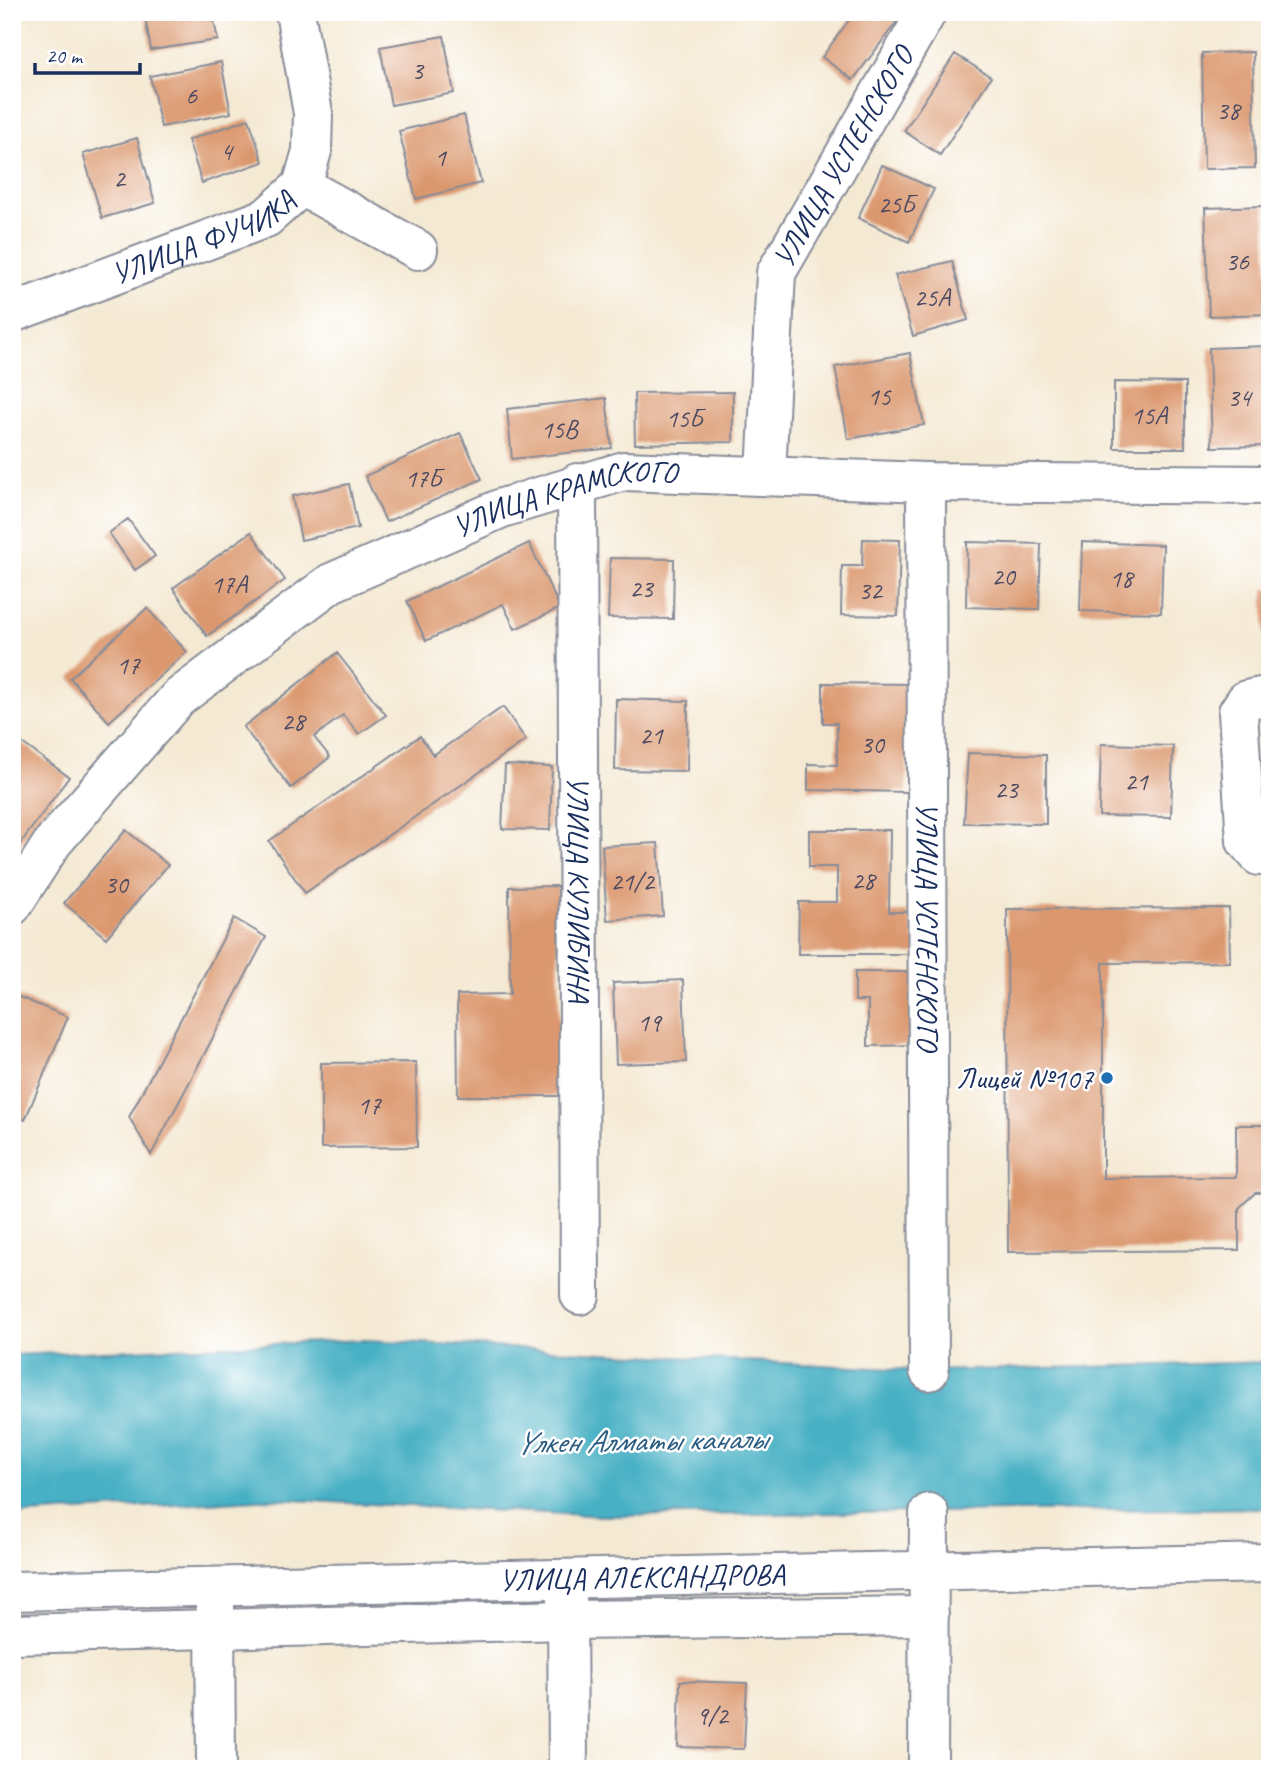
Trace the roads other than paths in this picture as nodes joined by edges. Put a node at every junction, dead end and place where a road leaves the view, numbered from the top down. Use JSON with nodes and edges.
{"nodes":[{"id":1,"x":295,"y":12,"type":"edge"},
{"id":2,"x":926,"y":12,"type":"edge"},
{"id":3,"x":302,"y":186,"type":"junction"},
{"id":4,"x":418,"y":250,"type":"dead end"},
{"id":5,"x":12,"y":313,"type":"edge"},
{"id":6,"x":766,"y":475,"type":"junction"},
{"id":7,"x":926,"y":482,"type":"junction"},
{"id":8,"x":577,"y":483,"type":"junction"},
{"id":9,"x":1270,"y":485,"type":"edge"},
{"id":10,"x":1270,"y":695,"type":"edge"},
{"id":11,"x":1270,"y":856,"type":"edge"},
{"id":12,"x":12,"y":906,"type":"edge"},
{"id":13,"x":580,"y":1295,"type":"dead end"},
{"id":14,"x":929,"y":1371,"type":"dead end"},
{"id":15,"x":929,"y":1513,"type":"dead end"},
{"id":16,"x":1270,"y":1563,"type":"edge"},
{"id":17,"x":930,"y":1569,"type":"junction"},
{"id":18,"x":567,"y":1578,"type":"junction"},
{"id":19,"x":214,"y":1589,"type":"junction"},
{"id":20,"x":12,"y":1591,"type":"edge"},
{"id":21,"x":929,"y":1616,"type":"junction"},
{"id":22,"x":567,"y":1620,"type":"junction"},
{"id":23,"x":215,"y":1629,"type":"junction"},
{"id":24,"x":12,"y":1634,"type":"edge"},
{"id":25,"x":216,"y":1769,"type":"edge"},
{"id":26,"x":568,"y":1769,"type":"edge"},
{"id":27,"x":928,"y":1769,"type":"edge"}],
"edges":[{"from":1,"to":3,"type":"street","name":"УЛИЦА ФУЧИКА"},
{"from":2,"to":6,"type":"street","name":"УЛИЦА УСПЕНСКОГО"},
{"from":3,"to":4,"type":"street"},
{"from":3,"to":5,"type":"street","name":"УЛИЦА ФУЧИКА"},
{"from":6,"to":7,"type":"street","name":"УЛИЦА КРАМСКОГО"},
{"from":6,"to":8,"type":"street","name":"УЛИЦА КРАМСКОГО"},
{"from":7,"to":9,"type":"street","name":"УЛИЦА КРАМСКОГО"},
{"from":7,"to":14,"type":"street","name":"УЛИЦА УСПЕНСКОГО"},
{"from":8,"to":12,"type":"street","name":"УЛИЦА КРАМСКОГО"},
{"from":8,"to":13,"type":"street","name":"УЛИЦА КУЛИБИНА"},
{"from":10,"to":11,"type":"street"},
{"from":15,"to":17,"type":"street"},
{"from":16,"to":17,"type":"street","name":"УЛИЦА АЛЕКСАНДРОВА"},
{"from":17,"to":18,"type":"street","name":"УЛИЦА АЛЕКСАНДРОВА"},
{"from":17,"to":21,"type":"street"},
{"from":18,"to":19,"type":"street","name":"УЛИЦА АЛЕКСАНДРОВА"},
{"from":18,"to":22,"type":"street"},
{"from":19,"to":20,"type":"street","name":"УЛИЦА АЛЕКСАНДРОВА"},
{"from":19,"to":23,"type":"street"},
{"from":21,"to":22,"type":"street"},
{"from":21,"to":27,"type":"street"},
{"from":22,"to":23,"type":"street"},
{"from":22,"to":26,"type":"street"},
{"from":23,"to":24,"type":"street"},
{"from":23,"to":25,"type":"street"}]}
